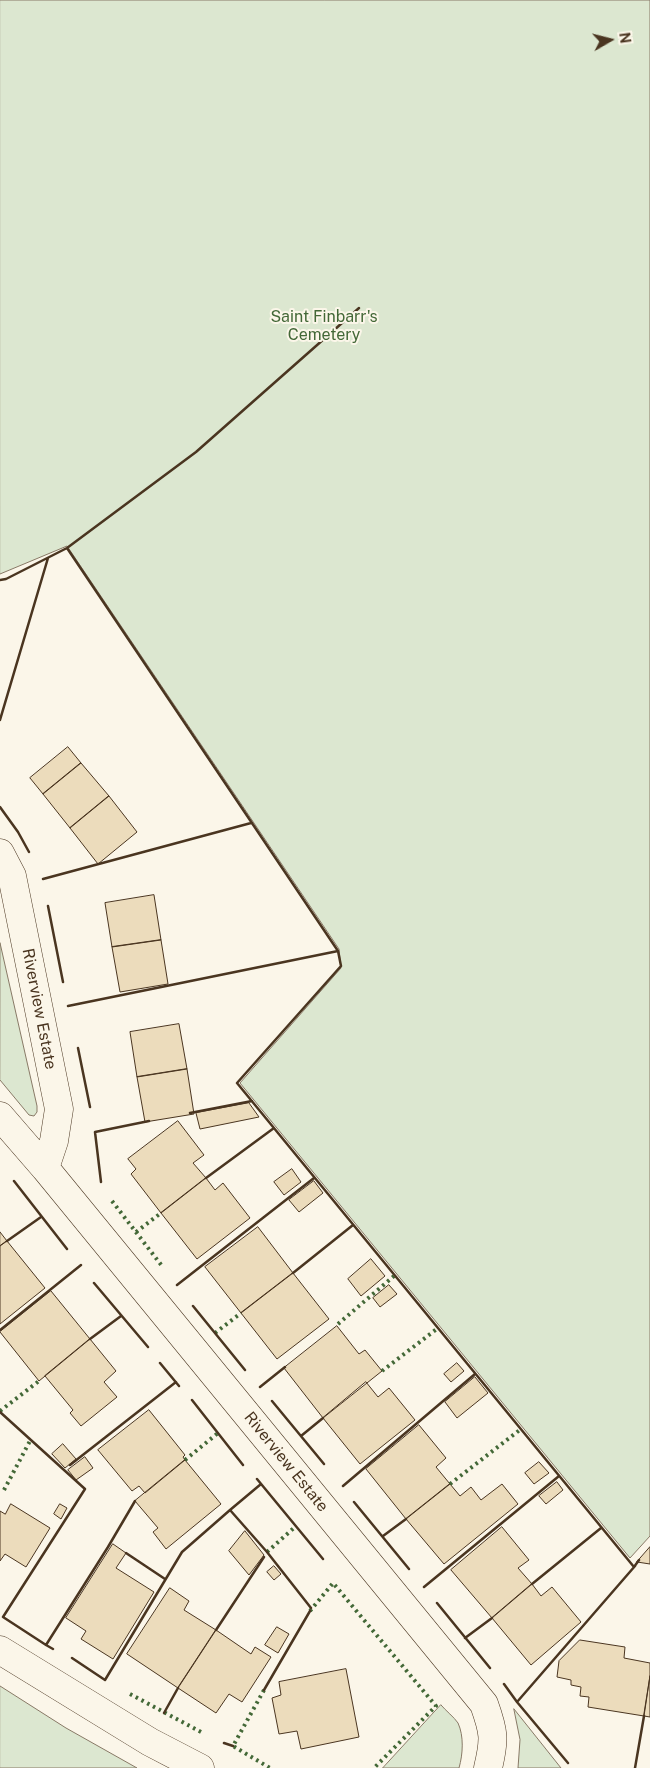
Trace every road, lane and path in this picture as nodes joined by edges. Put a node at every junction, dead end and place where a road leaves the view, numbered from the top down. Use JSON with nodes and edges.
{"nodes":[{"id":1,"x":0,"y":853,"type":"edge"},
{"id":2,"x":0,"y":1116,"type":"edge"},
{"id":3,"x":45,"y":1168,"type":"junction"},
{"id":4,"x":0,"y":1650,"type":"edge"},
{"id":5,"x":200,"y":1768,"type":"edge"},
{"id":6,"x":488,"y":1768,"type":"edge"}],
"edges":[{"from":1,"to":3,"type":"street","name":"Riverview Estate"},
{"from":2,"to":3,"type":"street","name":"Riverview Estate"},
{"from":3,"to":6,"type":"street","name":"Riverview Estate"},
{"from":4,"to":5,"type":"street"}]}
